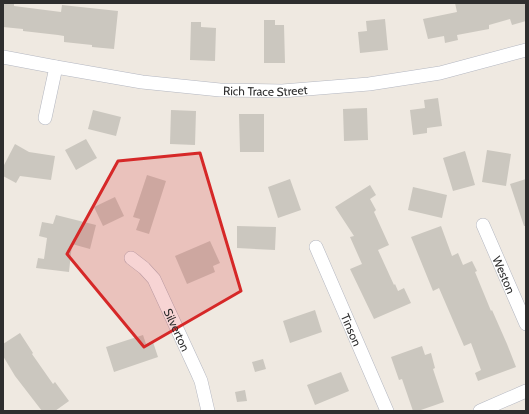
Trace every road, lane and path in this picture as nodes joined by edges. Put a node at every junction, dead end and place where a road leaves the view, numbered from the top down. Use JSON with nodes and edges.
{"nodes":[{"id":1,"x":526,"y":50,"type":"edge"},
{"id":2,"x":3,"y":57,"type":"edge"},
{"id":3,"x":56,"y":68,"type":"junction"},
{"id":4,"x":45,"y":118,"type":"dead end"},
{"id":5,"x":483,"y":225,"type":"dead end"},
{"id":6,"x":316,"y":247,"type":"dead end"},
{"id":7,"x":131,"y":258,"type":"dead end"},
{"id":8,"x":526,"y":324,"type":"edge"},
{"id":9,"x":526,"y":391,"type":"edge"},
{"id":10,"x":208,"y":411,"type":"edge"},
{"id":11,"x":387,"y":411,"type":"edge"},
{"id":12,"x":480,"y":411,"type":"edge"}],
"edges":[{"from":1,"to":3,"type":"street","name":"Rich Trace Street"},
{"from":2,"to":3,"type":"street","name":"Rich Trace Street"},
{"from":3,"to":4,"type":"street"},
{"from":5,"to":8,"type":"street","name":"Weston"},
{"from":6,"to":11,"type":"street","name":"Tinson"},
{"from":7,"to":10,"type":"street","name":"Silverton"},
{"from":9,"to":12,"type":"street"}]}
